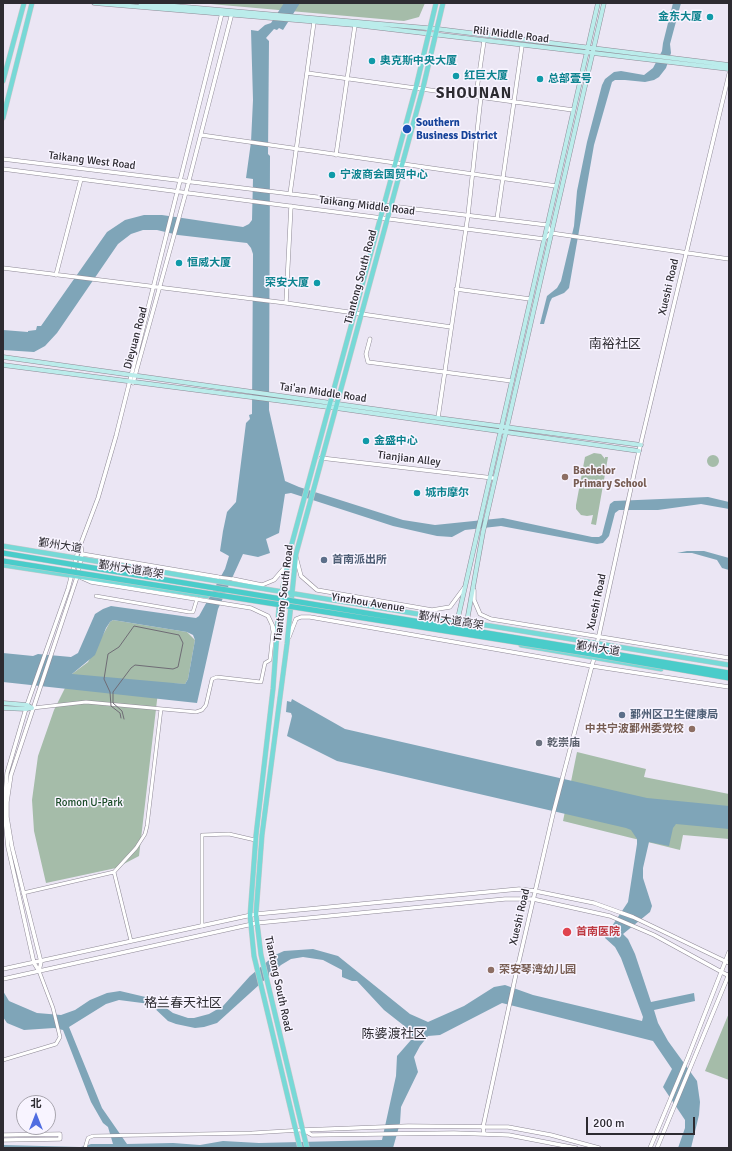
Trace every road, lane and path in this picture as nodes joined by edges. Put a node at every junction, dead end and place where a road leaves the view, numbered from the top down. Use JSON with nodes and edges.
{"nodes":[{"id":1,"x":24,"y":3,"type":"edge"},
{"id":2,"x":32,"y":3,"type":"edge"},
{"id":3,"x":94,"y":3,"type":"edge"},
{"id":4,"x":140,"y":3,"type":"edge"},
{"id":5,"x":436,"y":3,"type":"edge"},
{"id":6,"x":443,"y":3,"type":"edge"},
{"id":7,"x":598,"y":3,"type":"edge"},
{"id":8,"x":604,"y":3,"type":"edge"},
{"id":9,"x":223,"y":11,"type":"junction"},
{"id":10,"x":232,"y":13,"type":"junction"},
{"id":11,"x":272,"y":16,"type":"junction"},
{"id":12,"x":292,"y":18,"type":"junction"},
{"id":13,"x":314,"y":22,"type":"junction"},
{"id":14,"x":355,"y":25,"type":"junction"},
{"id":15,"x":430,"y":28,"type":"junction"},
{"id":16,"x":438,"y":29,"type":"junction"},
{"id":17,"x":429,"y":34,"type":"junction"},
{"id":18,"x":436,"y":34,"type":"junction"},
{"id":19,"x":484,"y":42,"type":"junction"},
{"id":20,"x":522,"y":46,"type":"junction"},
{"id":21,"x":588,"y":47,"type":"junction"},
{"id":22,"x":594,"y":48,"type":"junction"},
{"id":23,"x":586,"y":53,"type":"junction"},
{"id":24,"x":592,"y":54,"type":"junction"},
{"id":25,"x":650,"y":58,"type":"junction"},
{"id":26,"x":674,"y":61,"type":"junction"},
{"id":27,"x":729,"y":65,"type":"edge"},
{"id":28,"x":729,"y":69,"type":"edge"},
{"id":29,"x":307,"y":72,"type":"junction"},
{"id":30,"x":729,"y":74,"type":"edge"},
{"id":31,"x":347,"y":78,"type":"junction"},
{"id":32,"x":3,"y":81,"type":"edge"},
{"id":33,"x":416,"y":87,"type":"junction"},
{"id":34,"x":423,"y":88,"type":"junction"},
{"id":35,"x":476,"y":95,"type":"junction"},
{"id":36,"x":481,"y":96,"type":"junction"},
{"id":37,"x":513,"y":101,"type":"junction"},
{"id":38,"x":573,"y":110,"type":"junction"},
{"id":39,"x":3,"y":118,"type":"edge"},
{"id":40,"x":200,"y":135,"type":"junction"},
{"id":41,"x":296,"y":149,"type":"junction"},
{"id":42,"x":336,"y":155,"type":"junction"},
{"id":43,"x":3,"y":159,"type":"edge"},
{"id":44,"x":394,"y":164,"type":"junction"},
{"id":45,"x":401,"y":165,"type":"junction"},
{"id":46,"x":3,"y":169,"type":"edge"},
{"id":47,"x":472,"y":174,"type":"junction"},
{"id":48,"x":502,"y":178,"type":"junction"},
{"id":49,"x":81,"y":179,"type":"junction"},
{"id":50,"x":180,"y":180,"type":"junction"},
{"id":51,"x":189,"y":181,"type":"junction"},
{"id":52,"x":556,"y":186,"type":"junction"},
{"id":53,"x":177,"y":191,"type":"junction"},
{"id":54,"x":186,"y":192,"type":"junction"},
{"id":55,"x":290,"y":194,"type":"junction"},
{"id":56,"x":383,"y":205,"type":"junction"},
{"id":57,"x":291,"y":206,"type":"junction"},
{"id":58,"x":390,"y":206,"type":"junction"},
{"id":59,"x":468,"y":215,"type":"junction"},
{"id":60,"x":379,"y":217,"type":"junction"},
{"id":61,"x":387,"y":218,"type":"junction"},
{"id":62,"x":497,"y":219,"type":"junction"},
{"id":63,"x":547,"y":225,"type":"junction"},
{"id":64,"x":466,"y":228,"type":"junction"},
{"id":65,"x":552,"y":233,"type":"junction"},
{"id":66,"x":544,"y":239,"type":"junction"},
{"id":67,"x":687,"y":253,"type":"junction"},
{"id":68,"x":729,"y":260,"type":"edge"},
{"id":69,"x":3,"y":268,"type":"edge"},
{"id":70,"x":56,"y":275,"type":"junction"},
{"id":71,"x":152,"y":287,"type":"junction"},
{"id":72,"x":159,"y":288,"type":"junction"},
{"id":73,"x":456,"y":289,"type":"junction"},
{"id":74,"x":530,"y":299,"type":"junction"},
{"id":75,"x":286,"y":303,"type":"junction"},
{"id":76,"x":354,"y":313,"type":"junction"},
{"id":77,"x":360,"y":314,"type":"junction"},
{"id":78,"x":451,"y":327,"type":"junction"},
{"id":79,"x":370,"y":339,"type":"dead end"},
{"id":80,"x":3,"y":357,"type":"edge"},
{"id":81,"x":3,"y":365,"type":"edge"},
{"id":82,"x":445,"y":372,"type":"junction"},
{"id":83,"x":133,"y":375,"type":"junction"},
{"id":84,"x":512,"y":381,"type":"junction"},
{"id":85,"x":130,"y":383,"type":"junction"},
{"id":86,"x":254,"y":395,"type":"junction"},
{"id":87,"x":329,"y":405,"type":"junction"},
{"id":88,"x":336,"y":406,"type":"junction"},
{"id":89,"x":438,"y":418,"type":"junction"},
{"id":90,"x":502,"y":426,"type":"junction"},
{"id":91,"x":507,"y":427,"type":"junction"},
{"id":92,"x":500,"y":433,"type":"junction"},
{"id":93,"x":506,"y":434,"type":"junction"},
{"id":94,"x":641,"y":445,"type":"junction"},
{"id":95,"x":639,"y":451,"type":"junction"},
{"id":96,"x":321,"y":458,"type":"junction"},
{"id":97,"x":490,"y":478,"type":"junction"},
{"id":98,"x":496,"y":478,"type":"junction"},
{"id":99,"x":3,"y":546,"type":"edge"},
{"id":100,"x":81,"y":546,"type":"junction"},
{"id":101,"x":3,"y":553,"type":"edge"},
{"id":102,"x":296,"y":554,"type":"junction"},
{"id":103,"x":80,"y":557,"type":"junction"},
{"id":104,"x":3,"y":561,"type":"edge"},
{"id":105,"x":289,"y":562,"type":"junction"},
{"id":106,"x":3,"y":565,"type":"edge"},
{"id":107,"x":74,"y":576,"type":"junction"},
{"id":108,"x":218,"y":577,"type":"joint"},
{"id":109,"x":234,"y":579,"type":"joint"},
{"id":110,"x":473,"y":584,"type":"junction"},
{"id":111,"x":232,"y":585,"type":"joint"},
{"id":112,"x":465,"y":587,"type":"junction"},
{"id":113,"x":282,"y":591,"type":"junction"},
{"id":114,"x":292,"y":593,"type":"junction"},
{"id":115,"x":96,"y":596,"type":"dead end"},
{"id":116,"x":207,"y":598,"type":"junction"},
{"id":117,"x":197,"y":599,"type":"junction"},
{"id":118,"x":279,"y":606,"type":"junction"},
{"id":119,"x":290,"y":608,"type":"junction"},
{"id":120,"x":270,"y":621,"type":"junction"},
{"id":121,"x":457,"y":622,"type":"junction"},
{"id":122,"x":466,"y":623,"type":"junction"},
{"id":123,"x":454,"y":634,"type":"junction"},
{"id":124,"x":464,"y":636,"type":"junction"},
{"id":125,"x":598,"y":638,"type":"junction"},
{"id":126,"x":276,"y":642,"type":"junction"},
{"id":127,"x":287,"y":644,"type":"junction"},
{"id":128,"x":597,"y":644,"type":"junction"},
{"id":129,"x":594,"y":658,"type":"junction"},
{"id":130,"x":729,"y":658,"type":"edge"},
{"id":131,"x":729,"y":665,"type":"edge"},
{"id":132,"x":592,"y":666,"type":"junction"},
{"id":133,"x":729,"y":673,"type":"edge"},
{"id":134,"x":729,"y":679,"type":"edge"},
{"id":135,"x":729,"y":687,"type":"edge"},
{"id":136,"x":3,"y":703,"type":"edge"},
{"id":137,"x":26,"y":707,"type":"junction"},
{"id":138,"x":3,"y":708,"type":"edge"},
{"id":139,"x":32,"y":708,"type":"junction"},
{"id":140,"x":161,"y":709,"type":"junction"},
{"id":141,"x":256,"y":840,"type":"junction"},
{"id":142,"x":114,"y":872,"type":"junction"},
{"id":143,"x":535,"y":891,"type":"junction"},
{"id":144,"x":23,"y":893,"type":"junction"},
{"id":145,"x":533,"y":899,"type":"junction"},
{"id":146,"x":256,"y":914,"type":"junction"},
{"id":147,"x":250,"y":916,"type":"junction"},
{"id":148,"x":257,"y":923,"type":"junction"},
{"id":149,"x":251,"y":925,"type":"junction"},
{"id":150,"x":202,"y":926,"type":"junction"},
{"id":151,"x":130,"y":941,"type":"junction"},
{"id":152,"x":729,"y":952,"type":"edge"},
{"id":153,"x":41,"y":962,"type":"junction"},
{"id":154,"x":728,"y":962,"type":"edge"},
{"id":155,"x":34,"y":963,"type":"junction"},
{"id":156,"x":3,"y":969,"type":"edge"},
{"id":157,"x":40,"y":971,"type":"junction"},
{"id":158,"x":723,"y":972,"type":"junction"},
{"id":159,"x":729,"y":975,"type":"edge"},
{"id":160,"x":3,"y":979,"type":"edge"},
{"id":161,"x":3,"y":1060,"type":"edge"},
{"id":162,"x":483,"y":1127,"type":"junction"},
{"id":163,"x":296,"y":1130,"type":"junction"},
{"id":164,"x":303,"y":1132,"type":"junction"},
{"id":165,"x":484,"y":1134,"type":"junction"},
{"id":166,"x":3,"y":1135,"type":"edge"},
{"id":167,"x":3,"y":1140,"type":"edge"},
{"id":168,"x":86,"y":1148,"type":"edge"},
{"id":169,"x":300,"y":1148,"type":"edge"},
{"id":170,"x":307,"y":1148,"type":"edge"},
{"id":171,"x":576,"y":1148,"type":"edge"},
{"id":172,"x":599,"y":1148,"type":"edge"},
{"id":173,"x":650,"y":1148,"type":"edge"},
{"id":174,"x":658,"y":1148,"type":"edge"}],
"edges":[{"from":1,"to":32,"type":"main road"},
{"from":2,"to":39,"type":"main road"},
{"from":3,"to":9,"type":"main road"},
{"from":4,"to":9,"type":"main road"},
{"from":5,"to":15,"type":"main road","name":"Tiantong South Road"},
{"from":6,"to":16,"type":"main road","name":"Tiantong South Road"},
{"from":7,"to":21,"type":"main road"},
{"from":8,"to":22,"type":"main road"},
{"from":9,"to":10,"type":"main road"},
{"from":9,"to":11,"type":"main road"},
{"from":9,"to":50,"type":"street","name":"Dieyuan Road"},
{"from":10,"to":11,"type":"main road"},
{"from":10,"to":40,"type":"street","name":"Dieyuan Road"},
{"from":11,"to":12,"type":"main road"},
{"from":12,"to":13,"type":"main road","name":"Rili Middle Road"},
{"from":12,"to":15,"type":"main road","name":"Rili Middle Road"},
{"from":13,"to":14,"type":"main road","name":"Rili Middle Road"},
{"from":13,"to":29,"type":"street"},
{"from":14,"to":17,"type":"main road","name":"Rili Middle Road"},
{"from":14,"to":31,"type":"street"},
{"from":15,"to":16,"type":"main road","name":"Rili Middle Road"},
{"from":15,"to":17,"type":"main road","name":"Tiantong South Road"},
{"from":16,"to":18,"type":"main road","name":"Tiantong South Road"},
{"from":16,"to":21,"type":"main road","name":"Rili Middle Road"},
{"from":17,"to":18,"type":"main road","name":"Rili Middle Road"},
{"from":17,"to":33,"type":"main road","name":"Tiantong South Road"},
{"from":18,"to":19,"type":"main road","name":"Rili Middle Road"},
{"from":18,"to":34,"type":"main road","name":"Tiantong South Road"},
{"from":19,"to":20,"type":"main road","name":"Rili Middle Road"},
{"from":19,"to":35,"type":"street"},
{"from":20,"to":23,"type":"main road","name":"Rili Middle Road"},
{"from":20,"to":37,"type":"street"},
{"from":21,"to":22,"type":"main road","name":"Rili Middle Road"},
{"from":21,"to":23,"type":"main road"},
{"from":22,"to":24,"type":"main road"},
{"from":22,"to":25,"type":"main road","name":"Rili Middle Road"},
{"from":23,"to":24,"type":"main road","name":"Rili Middle Road"},
{"from":23,"to":38,"type":"main road"},
{"from":24,"to":25,"type":"main road","name":"Rili Middle Road"},
{"from":24,"to":65,"type":"main road"},
{"from":25,"to":26,"type":"main road","name":"Rili Middle Road"},
{"from":26,"to":27,"type":"main road"},
{"from":26,"to":28,"type":"main road","name":"Rili Middle Road"},
{"from":29,"to":31,"type":"street"},
{"from":29,"to":41,"type":"street"},
{"from":30,"to":67,"type":"street","name":"Xueshi Road"},
{"from":31,"to":33,"type":"street"},
{"from":31,"to":42,"type":"street"},
{"from":33,"to":34,"type":"street"},
{"from":33,"to":44,"type":"main road","name":"Tiantong South Road"},
{"from":34,"to":35,"type":"street"},
{"from":34,"to":45,"type":"main road","name":"Tiantong South Road"},
{"from":35,"to":36,"type":"street"},
{"from":36,"to":37,"type":"street"},
{"from":36,"to":47,"type":"street"},
{"from":37,"to":38,"type":"street"},
{"from":37,"to":48,"type":"street"},
{"from":38,"to":52,"type":"main road"},
{"from":40,"to":41,"type":"street"},
{"from":40,"to":51,"type":"street","name":"Dieyuan Road"},
{"from":41,"to":42,"type":"street"},
{"from":41,"to":55,"type":"street"},
{"from":42,"to":44,"type":"street"},
{"from":43,"to":50,"type":"street","name":"Taikang West Road"},
{"from":44,"to":45,"type":"street"},
{"from":44,"to":56,"type":"main road","name":"Tiantong South Road"},
{"from":45,"to":47,"type":"street"},
{"from":45,"to":58,"type":"main road","name":"Tiantong South Road"},
{"from":46,"to":49,"type":"street","name":"Taikang West Road"},
{"from":47,"to":48,"type":"street"},
{"from":47,"to":59,"type":"street"},
{"from":48,"to":52,"type":"street"},
{"from":48,"to":62,"type":"street"},
{"from":49,"to":53,"type":"street","name":"Taikang West Road"},
{"from":49,"to":70,"type":"street"},
{"from":50,"to":51,"type":"street","name":"Taikang Middle Road"},
{"from":50,"to":53,"type":"street","name":"Dieyuan Road"},
{"from":51,"to":54,"type":"street","name":"Dieyuan Road"},
{"from":51,"to":55,"type":"street","name":"Taikang Middle Road"},
{"from":52,"to":63,"type":"main road"},
{"from":53,"to":54,"type":"street","name":"Taikang Middle Road"},
{"from":53,"to":71,"type":"street","name":"Dieyuan Road"},
{"from":54,"to":57,"type":"street","name":"Taikang Middle Road"},
{"from":54,"to":72,"type":"street","name":"Dieyuan Road"},
{"from":55,"to":56,"type":"street","name":"Taikang Middle Road"},
{"from":56,"to":58,"type":"street","name":"Taikang Middle Road"},
{"from":56,"to":60,"type":"main road","name":"Tiantong South Road"},
{"from":57,"to":60,"type":"street","name":"Taikang Middle Road"},
{"from":57,"to":75,"type":"street"},
{"from":58,"to":59,"type":"street","name":"Taikang Middle Road"},
{"from":58,"to":61,"type":"main road","name":"Tiantong South Road"},
{"from":59,"to":62,"type":"street","name":"Taikang Middle Road"},
{"from":59,"to":64,"type":"street"},
{"from":60,"to":61,"type":"street","name":"Taikang Middle Road"},
{"from":60,"to":76,"type":"main road","name":"Tiantong South Road"},
{"from":61,"to":64,"type":"street","name":"Taikang Middle Road"},
{"from":61,"to":77,"type":"main road","name":"Tiantong South Road"},
{"from":62,"to":63,"type":"street","name":"Taikang Middle Road"},
{"from":63,"to":65,"type":"street"},
{"from":63,"to":66,"type":"main road"},
{"from":64,"to":66,"type":"street","name":"Taikang Middle Road"},
{"from":64,"to":73,"type":"street"},
{"from":65,"to":66,"type":"street"},
{"from":65,"to":67,"type":"street"},
{"from":65,"to":91,"type":"main road"},
{"from":66,"to":74,"type":"main road"},
{"from":67,"to":68,"type":"street"},
{"from":67,"to":94,"type":"street","name":"Xueshi Road"},
{"from":69,"to":70,"type":"street"},
{"from":70,"to":71,"type":"street"},
{"from":71,"to":72,"type":"street"},
{"from":71,"to":83,"type":"street","name":"Dieyuan Road"},
{"from":72,"to":75,"type":"street"},
{"from":72,"to":83,"type":"street","name":"Dieyuan Road"},
{"from":73,"to":74,"type":"street"},
{"from":73,"to":78,"type":"street"},
{"from":74,"to":84,"type":"main road"},
{"from":75,"to":76,"type":"street"},
{"from":76,"to":77,"type":"street"},
{"from":76,"to":87,"type":"main road","name":"Tiantong South Road"},
{"from":77,"to":78,"type":"street"},
{"from":77,"to":88,"type":"main road","name":"Tiantong South Road"},
{"from":78,"to":82,"type":"street"},
{"from":79,"to":82,"type":"street"},
{"from":80,"to":83,"type":"main road","name":"Tai'an Middle Road"},
{"from":81,"to":85,"type":"main road","name":"Tai'an Middle Road"},
{"from":82,"to":84,"type":"street"},
{"from":82,"to":89,"type":"street"},
{"from":83,"to":85,"type":"street","name":"Dieyuan Road"},
{"from":83,"to":86,"type":"main road","name":"Tai'an Middle Road"},
{"from":84,"to":90,"type":"main road"},
{"from":85,"to":86,"type":"main road","name":"Tai'an Middle Road"},
{"from":85,"to":100,"type":"street","name":"Dieyuan Road"},
{"from":86,"to":87,"type":"main road","name":"Tai'an Middle Road"},
{"from":87,"to":88,"type":"main road","name":"Tai'an Middle Road"},
{"from":87,"to":105,"type":"main road","name":"Tiantong South Road"},
{"from":88,"to":89,"type":"main road","name":"Tai'an Middle Road"},
{"from":88,"to":92,"type":"main road","name":"Tai'an Middle Road"},
{"from":88,"to":96,"type":"main road","name":"Tiantong South Road"},
{"from":89,"to":90,"type":"main road","name":"Tai'an Middle Road"},
{"from":90,"to":91,"type":"main road","name":"Tai'an Middle Road"},
{"from":90,"to":92,"type":"main road"},
{"from":91,"to":93,"type":"main road"},
{"from":91,"to":94,"type":"main road","name":"Tai'an Middle Road"},
{"from":92,"to":93,"type":"main road","name":"Tai'an Middle Road"},
{"from":92,"to":97,"type":"main road"},
{"from":93,"to":95,"type":"main road","name":"Tai'an Middle Road"},
{"from":93,"to":98,"type":"main road"},
{"from":94,"to":95,"type":"street","name":"Xueshi Road"},
{"from":95,"to":125,"type":"street","name":"Xueshi Road"},
{"from":96,"to":97,"type":"street","name":"Tianjian Alley"},
{"from":96,"to":102,"type":"main road","name":"Tiantong South Road"},
{"from":97,"to":98,"type":"street","name":"Tianjian Alley"},
{"from":97,"to":112,"type":"main road"},
{"from":98,"to":110,"type":"main road"},
{"from":99,"to":103,"type":"main road","name":"鄞州大道"},
{"from":100,"to":103,"type":"street","name":"Dieyuan Road"},
{"from":100,"to":103,"type":"street"},
{"from":101,"to":133,"type":"highway","name":"Yinzhou Avenue","bridge":true},
{"from":102,"to":112,"type":"street"},
{"from":102,"to":114,"type":"main road","name":"Tiantong South Road"},
{"from":103,"to":107,"type":"street","name":"Dieyuan Road"},
{"from":103,"to":108,"type":"street"},
{"from":103,"to":111,"type":"main road","name":"鄞州大道"},
{"from":104,"to":134,"type":"highway","name":"鄞州大道高架","bridge":true},
{"from":105,"to":109,"type":"street"},
{"from":105,"to":113,"type":"main road","name":"Tiantong South Road"},
{"from":106,"to":107,"type":"main road"},
{"from":107,"to":116,"type":"main road"},
{"from":107,"to":117,"type":"street"},
{"from":107,"to":137,"type":"street"},
{"from":107,"to":139,"type":"street"},
{"from":108,"to":109,"type":"street"},
{"from":110,"to":122,"type":"main road"},
{"from":110,"to":125,"type":"street"},
{"from":111,"to":113,"type":"main road","name":"Yinzhou Avenue"},
{"from":112,"to":121,"type":"main road"},
{"from":113,"to":114,"type":"main road","name":"Yinzhou Avenue"},
{"from":113,"to":118,"type":"main road","name":"Tiantong South Road"},
{"from":114,"to":119,"type":"main road","name":"Tiantong South Road"},
{"from":114,"to":121,"type":"main road","name":"Yinzhou Avenue"},
{"from":115,"to":117,"type":"street"},
{"from":116,"to":117,"type":"street"},
{"from":116,"to":118,"type":"main road","name":"Yinzhou Avenue","bridge":true},
{"from":116,"to":120,"type":"street"},
{"from":118,"to":119,"type":"main road","name":"Yinzhou Avenue"},
{"from":118,"to":126,"type":"main road","name":"Tiantong South Road"},
{"from":119,"to":123,"type":"main road","name":"Yinzhou Avenue"},
{"from":119,"to":127,"type":"main road","name":"Tiantong South Road"},
{"from":120,"to":126,"type":"street"},
{"from":120,"to":140,"type":"street"},
{"from":121,"to":122,"type":"main road","name":"Yinzhou Avenue"},
{"from":121,"to":123,"type":"main road"},
{"from":122,"to":124,"type":"main road"},
{"from":122,"to":128,"type":"main road","name":"Yinzhou Avenue"},
{"from":123,"to":124,"type":"main road","name":"Yinzhou Avenue"},
{"from":124,"to":129,"type":"main road","name":"鄞州大道"},
{"from":125,"to":128,"type":"street","name":"Xueshi Road"},
{"from":125,"to":130,"type":"street"},
{"from":126,"to":141,"type":"main road","name":"Tiantong South Road"},
{"from":127,"to":132,"type":"street","name":"Yinzhou Avenue"},
{"from":127,"to":146,"type":"main road","name":"Tiantong South Road"},
{"from":128,"to":129,"type":"street","name":"Xueshi Road"},
{"from":128,"to":131,"type":"main road","name":"Yinzhou Avenue"},
{"from":129,"to":132,"type":"street","name":"Xueshi Road"},
{"from":129,"to":134,"type":"main road","name":"鄞州大道"},
{"from":132,"to":135,"type":"street","name":"Yinzhou Avenue"},
{"from":132,"to":143,"type":"street","name":"Xueshi Road"},
{"from":136,"to":137,"type":"main road"},
{"from":137,"to":138,"type":"main road"},
{"from":137,"to":139,"type":"main road"},
{"from":137,"to":155,"type":"street"},
{"from":139,"to":140,"type":"street"},
{"from":139,"to":144,"type":"street"},
{"from":140,"to":142,"type":"street"},
{"from":141,"to":147,"type":"main road","name":"Tiantong South Road"},
{"from":141,"to":150,"type":"street"},
{"from":142,"to":144,"type":"street"},
{"from":142,"to":151,"type":"street"},
{"from":143,"to":145,"type":"street","name":"Xueshi Road"},
{"from":143,"to":146,"type":"street"},
{"from":143,"to":154,"type":"street"},
{"from":144,"to":153,"type":"street"},
{"from":145,"to":148,"type":"street"},
{"from":145,"to":158,"type":"street"},
{"from":145,"to":162,"type":"street","name":"Xueshi Road"},
{"from":146,"to":147,"type":"street"},
{"from":146,"to":148,"type":"main road","name":"Tiantong South Road"},
{"from":147,"to":149,"type":"main road","name":"Tiantong South Road"},
{"from":147,"to":150,"type":"street"},
{"from":148,"to":149,"type":"street"},
{"from":148,"to":164,"type":"main road","name":"Tiantong South Road"},
{"from":149,"to":157,"type":"street"},
{"from":149,"to":163,"type":"main road","name":"Tiantong South Road"},
{"from":150,"to":151,"type":"street"},
{"from":151,"to":153,"type":"street"},
{"from":152,"to":154,"type":"street"},
{"from":153,"to":155,"type":"street"},
{"from":153,"to":157,"type":"street"},
{"from":154,"to":158,"type":"street"},
{"from":155,"to":156,"type":"street"},
{"from":155,"to":157,"type":"street"},
{"from":157,"to":160,"type":"street"},
{"from":157,"to":161,"type":"street"},
{"from":158,"to":159,"type":"street"},
{"from":158,"to":173,"type":"street"},
{"from":159,"to":174,"type":"street"},
{"from":162,"to":164,"type":"street"},
{"from":162,"to":165,"type":"street","name":"Xueshi Road"},
{"from":162,"to":172,"type":"street"},
{"from":163,"to":164,"type":"street"},
{"from":163,"to":168,"type":"street"},
{"from":163,"to":169,"type":"main road","name":"Tiantong South Road"},
{"from":164,"to":165,"type":"street"},
{"from":164,"to":170,"type":"main road","name":"Tiantong South Road"},
{"from":165,"to":171,"type":"street"},
{"from":166,"to":167,"type":"street"}]}
